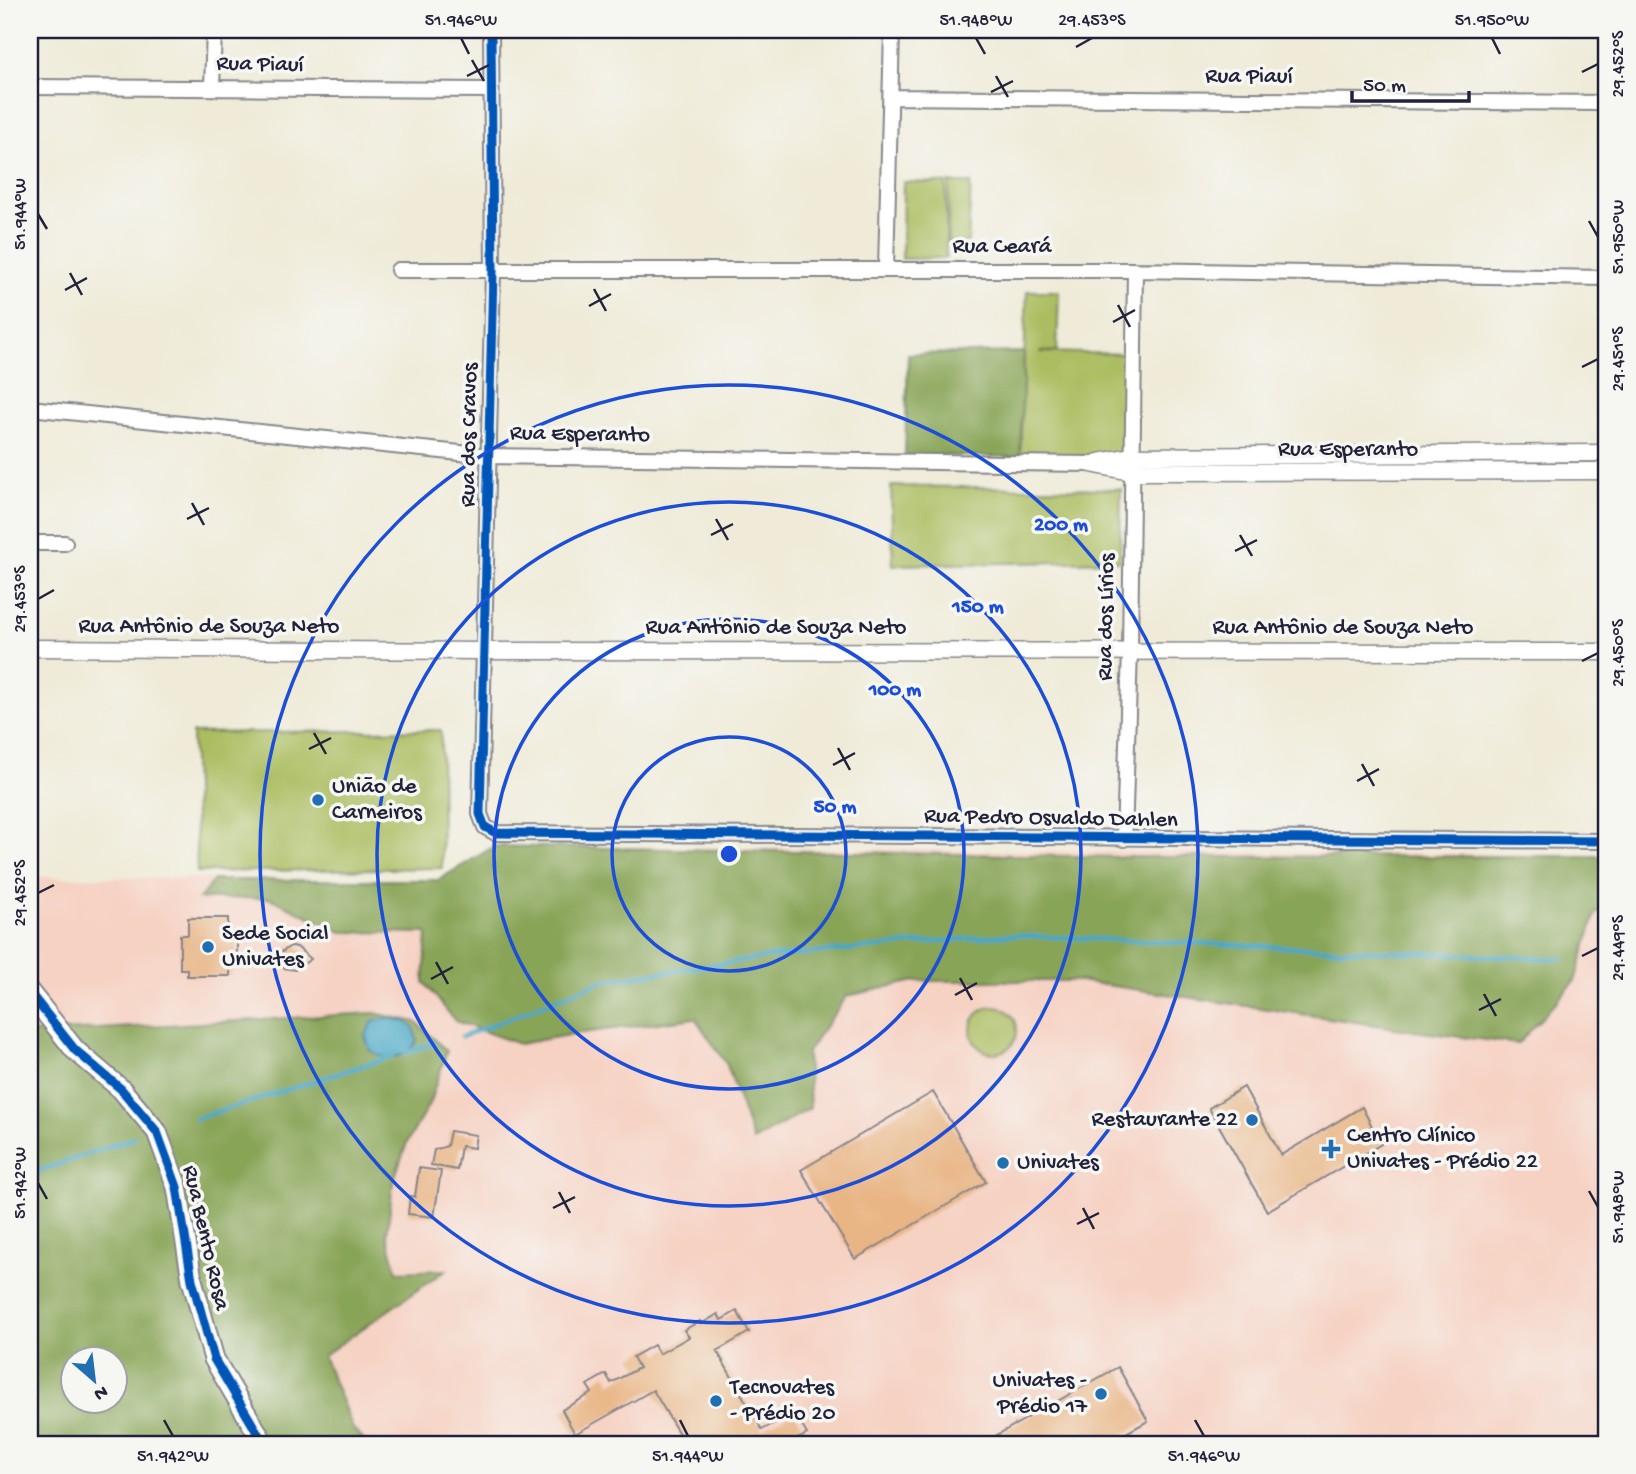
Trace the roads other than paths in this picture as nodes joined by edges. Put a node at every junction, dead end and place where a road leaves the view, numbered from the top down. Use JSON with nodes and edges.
{"nodes":[{"id":1,"x":214,"y":30,"type":"edge"},
{"id":2,"x":491,"y":30,"type":"edge"},
{"id":3,"x":892,"y":30,"type":"edge"},
{"id":4,"x":30,"y":87,"type":"edge"},
{"id":5,"x":212,"y":87,"type":"junction"},
{"id":6,"x":490,"y":90,"type":"junction"},
{"id":7,"x":891,"y":97,"type":"junction"},
{"id":8,"x":1606,"y":103,"type":"edge"},
{"id":9,"x":886,"y":269,"type":"junction"},
{"id":10,"x":398,"y":270,"type":"dead end"},
{"id":11,"x":1135,"y":270,"type":"junction"},
{"id":12,"x":493,"y":271,"type":"junction"},
{"id":13,"x":1606,"y":278,"type":"edge"},
{"id":14,"x":30,"y":408,"type":"edge"},
{"id":15,"x":1532,"y":453,"type":"junction"},
{"id":16,"x":1606,"y":453,"type":"edge"},
{"id":17,"x":489,"y":456,"type":"junction"},
{"id":18,"x":1091,"y":464,"type":"joint"},
{"id":19,"x":1131,"y":464,"type":"junction"},
{"id":20,"x":1324,"y":465,"type":"junction"},
{"id":21,"x":1531,"y":471,"type":"junction"},
{"id":22,"x":1606,"y":471,"type":"edge"},
{"id":23,"x":30,"y":543,"type":"edge"},
{"id":24,"x":65,"y":543,"type":"dead end"},
{"id":25,"x":30,"y":648,"type":"edge"},
{"id":26,"x":1130,"y":650,"type":"junction"},
{"id":27,"x":484,"y":651,"type":"junction"},
{"id":28,"x":1606,"y":652,"type":"edge"},
{"id":29,"x":496,"y":833,"type":"joint"},
{"id":30,"x":1124,"y":839,"type":"junction"},
{"id":31,"x":1606,"y":841,"type":"edge"},
{"id":32,"x":30,"y":993,"type":"edge"},
{"id":33,"x":264,"y":1444,"type":"edge"}],
"edges":[{"from":1,"to":5,"type":"street"},
{"from":2,"to":6,"type":"street","name":"Rua dos Cravos"},
{"from":3,"to":7,"type":"street"},
{"from":4,"to":5,"type":"street","name":"Rua Piauí"},
{"from":5,"to":6,"type":"street","name":"Rua Piauí"},
{"from":6,"to":12,"type":"street","name":"Rua dos Cravos"},
{"from":7,"to":8,"type":"street","name":"Rua Piauí"},
{"from":7,"to":9,"type":"street"},
{"from":9,"to":11,"type":"street","name":"Rua Ceará"},
{"from":9,"to":12,"type":"street","name":"Rua Ceará"},
{"from":10,"to":12,"type":"street","name":"Rua Ceará"},
{"from":11,"to":13,"type":"street","name":"Rua Ceará"},
{"from":11,"to":19,"type":"street","name":"Rua dos Lírios"},
{"from":12,"to":17,"type":"street","name":"Rua dos Cravos"},
{"from":14,"to":17,"type":"street","name":"Rua Esperanto"},
{"from":15,"to":16,"type":"street","name":"Rua Esperanto"},
{"from":15,"to":20,"type":"street","name":"Rua Esperanto"},
{"from":15,"to":21,"type":"street"},
{"from":17,"to":18,"type":"street","name":"Rua Esperanto"},
{"from":17,"to":27,"type":"street","name":"Rua dos Cravos"},
{"from":18,"to":19,"type":"street","name":"Rua Esperanto"},
{"from":19,"to":20,"type":"street","name":"Rua Esperanto"},
{"from":19,"to":26,"type":"street","name":"Rua dos Lírios"},
{"from":20,"to":21,"type":"street","name":"Rua Esperanto"},
{"from":21,"to":22,"type":"street","name":"Rua Esperanto"},
{"from":23,"to":24,"type":"street"},
{"from":25,"to":27,"type":"street","name":"Rua Antônio de Souza Neto"},
{"from":26,"to":27,"type":"street","name":"Rua Antônio de Souza Neto"},
{"from":26,"to":28,"type":"street","name":"Rua Antônio de Souza Neto"},
{"from":26,"to":30,"type":"street","name":"Rua dos Lírios"},
{"from":27,"to":29,"type":"street","name":"Rua dos Cravos"},
{"from":29,"to":30,"type":"street","name":"Rua Pedro Osvaldo Dahlen"},
{"from":30,"to":31,"type":"street","name":"Rua Pedro Osvaldo Dahlen"},
{"from":32,"to":33,"type":"main road","name":"Rua Bento Rosa"}]}
